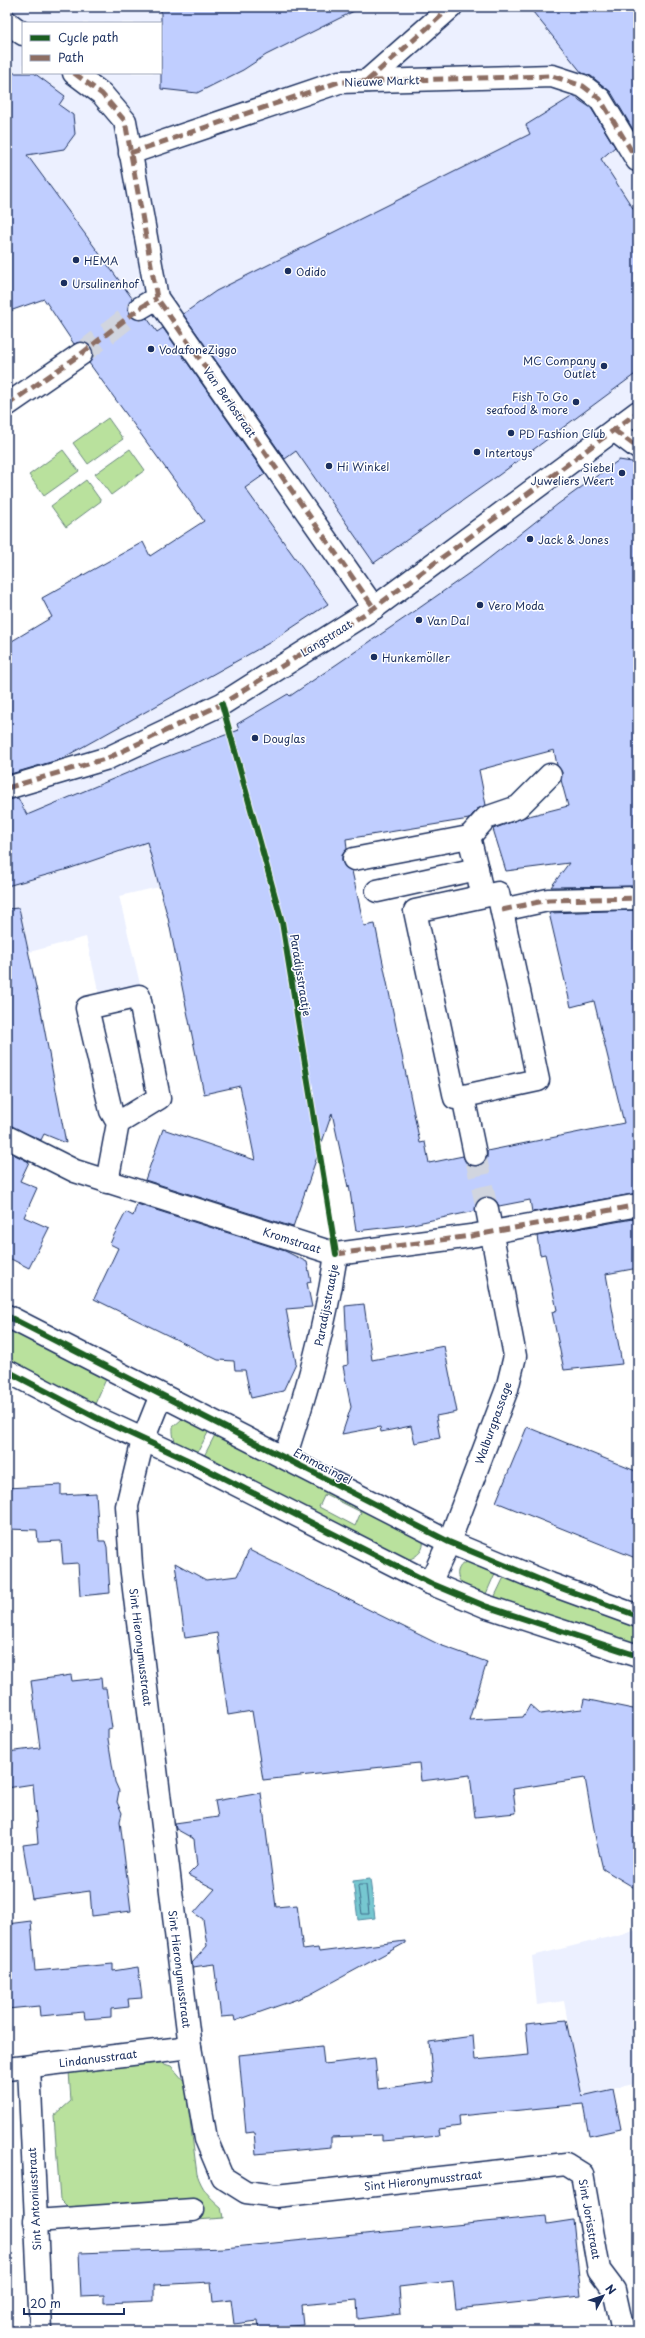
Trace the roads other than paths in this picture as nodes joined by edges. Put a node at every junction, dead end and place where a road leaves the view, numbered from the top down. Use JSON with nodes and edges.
{"nodes":[{"id":1,"x":451,"y":7,"type":"edge"},
{"id":2,"x":7,"y":22,"type":"edge"},
{"id":3,"x":22,"y":33,"type":"edge"},
{"id":4,"x":75,"y":74,"type":"edge"},
{"id":5,"x":367,"y":81,"type":"junction"},
{"id":6,"x":130,"y":153,"type":"junction"},
{"id":7,"x":638,"y":160,"type":"edge"},
{"id":8,"x":81,"y":354,"type":"tunnel mouth"},
{"id":9,"x":7,"y":405,"type":"edge"},
{"id":10,"x":638,"y":412,"type":"edge"},
{"id":11,"x":614,"y":430,"type":"junction"},
{"id":12,"x":638,"y":448,"type":"edge"},
{"id":13,"x":374,"y":608,"type":"junction"},
{"id":14,"x":550,"y":775,"type":"dead end"},
{"id":15,"x":7,"y":788,"type":"edge"},
{"id":16,"x":469,"y":837,"type":"junction"},
{"id":17,"x":354,"y":859,"type":"dead end"},
{"id":18,"x":477,"y":869,"type":"junction"},
{"id":19,"x":377,"y":892,"type":"dead end"},
{"id":20,"x":483,"y":896,"type":"junction"},
{"id":21,"x":638,"y":898,"type":"edge"},
{"id":22,"x":502,"y":910,"type":"junction"},
{"id":23,"x":463,"y":1096,"type":"junction"},
{"id":24,"x":118,"y":1123,"type":"junction"},
{"id":25,"x":7,"y":1137,"type":"edge"},
{"id":26,"x":475,"y":1154,"type":"tunnel mouth"},
{"id":27,"x":107,"y":1182,"type":"junction"},
{"id":28,"x":638,"y":1205,"type":"edge"},
{"id":29,"x":487,"y":1209,"type":"tunnel mouth"},
{"id":30,"x":492,"y":1232,"type":"junction"},
{"id":31,"x":336,"y":1254,"type":"junction"},
{"id":32,"x":7,"y":1316,"type":"edge"},
{"id":33,"x":7,"y":1371,"type":"edge"},
{"id":34,"x":161,"y":1395,"type":"junction"},
{"id":35,"x":143,"y":1440,"type":"junction"},
{"id":36,"x":285,"y":1457,"type":"junction"},
{"id":37,"x":449,"y":1542,"type":"junction"},
{"id":38,"x":430,"y":1583,"type":"junction"},
{"id":39,"x":638,"y":1616,"type":"edge"},
{"id":40,"x":638,"y":1656,"type":"edge"},
{"id":41,"x":190,"y":2047,"type":"junction"},
{"id":42,"x":29,"y":2067,"type":"junction"},
{"id":43,"x":7,"y":2069,"type":"edge"},
{"id":44,"x":582,"y":2174,"type":"joint"},
{"id":45,"x":193,"y":2210,"type":"dead end"},
{"id":46,"x":35,"y":2221,"type":"junction"},
{"id":47,"x":41,"y":2331,"type":"edge"},
{"id":48,"x":624,"y":2331,"type":"edge"}],
"edges":[{"from":1,"to":5,"type":"street"},
{"from":2,"to":3,"type":"street"},
{"from":4,"to":6,"type":"street"},
{"from":5,"to":6,"type":"street","name":"Nieuwe Markt"},
{"from":5,"to":7,"type":"street","name":"Nieuwe Markt"},
{"from":6,"to":13,"type":"street","name":"Van Berlostraat"},
{"from":8,"to":9,"type":"street"},
{"from":10,"to":11,"type":"street","name":"Langstraat"},
{"from":11,"to":12,"type":"street"},
{"from":11,"to":13,"type":"street","name":"Langstraat"},
{"from":13,"to":15,"type":"street","name":"Langstraat"},
{"from":14,"to":16,"type":"street"},
{"from":16,"to":17,"type":"street"},
{"from":16,"to":18,"type":"street"},
{"from":18,"to":19,"type":"street"},
{"from":18,"to":20,"type":"street"},
{"from":20,"to":22,"type":"street"},
{"from":20,"to":23,"type":"street"},
{"from":21,"to":22,"type":"street"},
{"from":22,"to":23,"type":"street"},
{"from":23,"to":26,"type":"street"},
{"from":24,"to":24,"type":"street"},
{"from":24,"to":27,"type":"street"},
{"from":25,"to":27,"type":"street","name":"Kromstraat"},
{"from":27,"to":31,"type":"street","name":"Kromstraat"},
{"from":28,"to":30,"type":"street","name":"Kromstraat"},
{"from":29,"to":30,"type":"street","name":"Walburgpassage"},
{"from":30,"to":31,"type":"street","name":"Kromstraat"},
{"from":30,"to":37,"type":"street","name":"Walburgpassage"},
{"from":31,"to":36,"type":"street","name":"Paradijsstraatje"},
{"from":32,"to":34,"type":"street","name":"Emmasingel"},
{"from":33,"to":35,"type":"street"},
{"from":34,"to":35,"type":"street","name":"Sint Hieronymusstraat"},
{"from":34,"to":36,"type":"street","name":"Emmasingel"},
{"from":35,"to":38,"type":"street"},
{"from":35,"to":41,"type":"street","name":"Sint Hieronymusstraat"},
{"from":36,"to":37,"type":"street","name":"Emmasingel"},
{"from":37,"to":38,"type":"street","name":"Walburgpassage"},
{"from":37,"to":39,"type":"street","name":"Emmasingel"},
{"from":38,"to":40,"type":"street"},
{"from":41,"to":42,"type":"street","name":"Lindanusstraat"},
{"from":41,"to":44,"type":"street","name":"Sint Hieronymusstraat"},
{"from":42,"to":43,"type":"street","name":"Lindanusstraat"},
{"from":42,"to":46,"type":"street","name":"Sint Antoniusstraat"},
{"from":44,"to":48,"type":"street","name":"Sint Jorisstraat"},
{"from":45,"to":46,"type":"street"},
{"from":46,"to":47,"type":"street","name":"Sint Antoniusstraat"}]}
